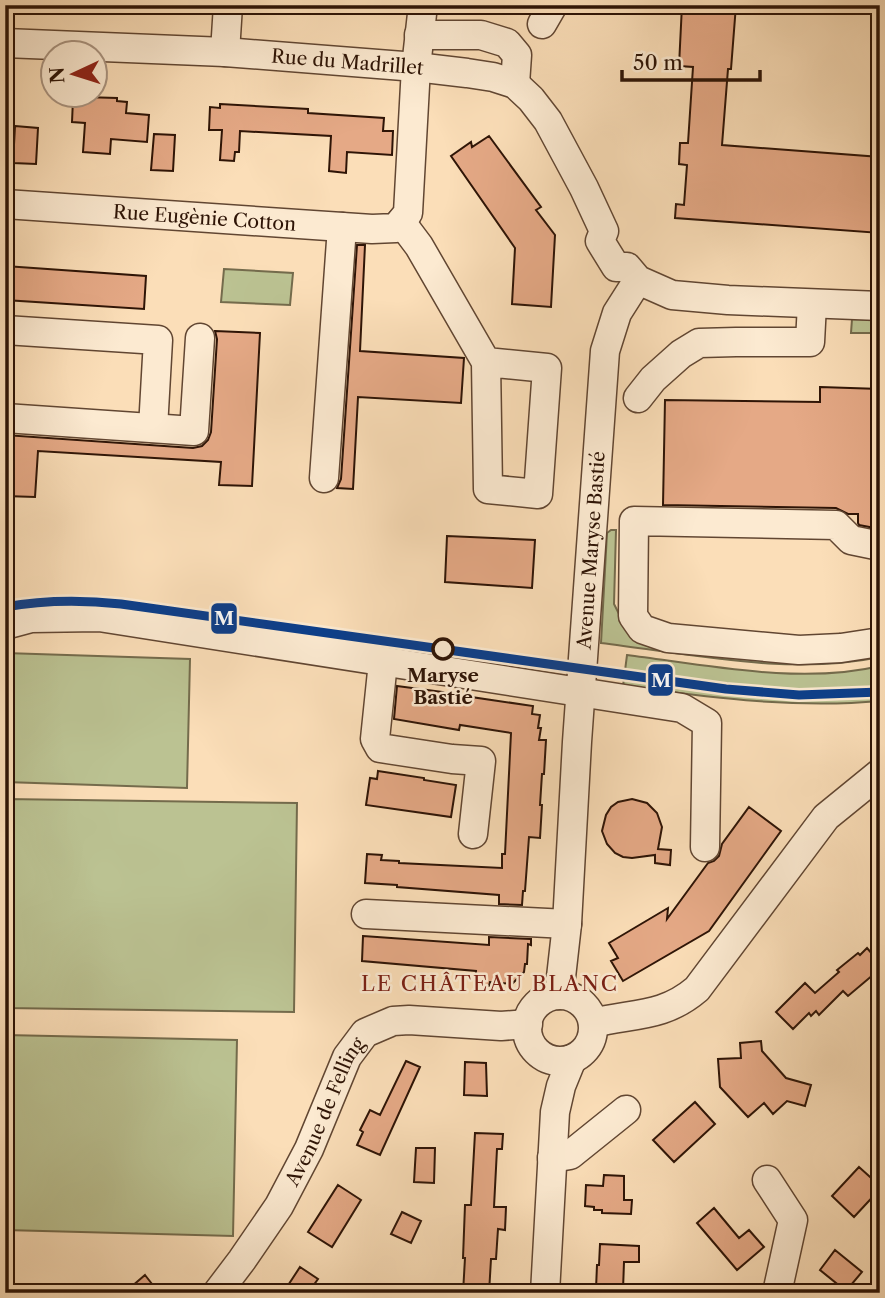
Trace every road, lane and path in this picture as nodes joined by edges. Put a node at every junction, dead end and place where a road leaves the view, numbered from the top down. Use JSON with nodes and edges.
{"nodes":[{"id":1,"x":228,"y":5,"type":"edge"},
{"id":2,"x":423,"y":5,"type":"edge"},
{"id":3,"x":419,"y":35,"type":"junction"},
{"id":4,"x":5,"y":43,"type":"edge"},
{"id":5,"x":225,"y":52,"type":"junction"},
{"id":6,"x":416,"y":67,"type":"junction"},
{"id":7,"x":515,"y":84,"type":"junction"},
{"id":8,"x":5,"y":204,"type":"edge"},
{"id":9,"x":401,"y":222,"type":"junction"},
{"id":10,"x":342,"y":227,"type":"junction"},
{"id":11,"x":633,"y":273,"type":"junction"},
{"id":12,"x":813,"y":304,"type":"junction"},
{"id":13,"x":880,"y":306,"type":"edge"},
{"id":14,"x":5,"y":330,"type":"edge"},
{"id":15,"x":200,"y":338,"type":"dead end"},
{"id":16,"x":486,"y":362,"type":"junction"},
{"id":17,"x":638,"y":398,"type":"dead end"},
{"id":18,"x":5,"y":418,"type":"edge"},
{"id":19,"x":153,"y":428,"type":"junction"},
{"id":20,"x":324,"y":478,"type":"dead end"},
{"id":21,"x":593,"y":518,"type":"junction"},
{"id":22,"x":634,"y":522,"type":"junction"},
{"id":23,"x":880,"y":546,"type":"edge"},
{"id":24,"x":5,"y":625,"type":"edge"},
{"id":25,"x":880,"y":642,"type":"edge"},
{"id":26,"x":383,"y":662,"type":"junction"},
{"id":27,"x":581,"y":693,"type":"junction"},
{"id":28,"x":880,"y":773,"type":"edge"},
{"id":29,"x":473,"y":835,"type":"dead end"},
{"id":30,"x":705,"y":847,"type":"dead end"},
{"id":31,"x":366,"y":914,"type":"dead end"},
{"id":32,"x":567,"y":924,"type":"junction"},
{"id":33,"x":559,"y":995,"type":"junction"},
{"id":34,"x":593,"y":1023,"type":"junction"},
{"id":35,"x":528,"y":1024,"type":"junction"},
{"id":36,"x":542,"y":1055,"type":"junction"},
{"id":37,"x":572,"y":1059,"type":"junction"},
{"id":38,"x":626,"y":1110,"type":"dead end"},
{"id":39,"x":555,"y":1112,"type":"junction"},
{"id":40,"x":552,"y":1158,"type":"junction"},
{"id":41,"x":767,"y":1180,"type":"dead end"},
{"id":42,"x":217,"y":1293,"type":"edge"},
{"id":43,"x":545,"y":1293,"type":"edge"},
{"id":44,"x":777,"y":1293,"type":"edge"}],
"edges":[{"from":1,"to":5,"type":"street"},
{"from":2,"to":3,"type":"street"},
{"from":3,"to":6,"type":"street"},
{"from":3,"to":7,"type":"street"},
{"from":4,"to":5,"type":"street","name":"Rue du Madrillet"},
{"from":5,"to":6,"type":"street","name":"Rue du Madrillet"},
{"from":6,"to":7,"type":"street","name":"Rue du Madrillet"},
{"from":6,"to":9,"type":"street"},
{"from":7,"to":11,"type":"street"},
{"from":8,"to":10,"type":"street","name":"Rue Eugènie Cotton"},
{"from":9,"to":10,"type":"street","name":"Rue Eugènie Cotton"},
{"from":9,"to":16,"type":"street"},
{"from":10,"to":20,"type":"street"},
{"from":11,"to":12,"type":"street"},
{"from":11,"to":21,"type":"street","name":"Avenue Maryse Bastié"},
{"from":12,"to":13,"type":"street"},
{"from":12,"to":17,"type":"street"},
{"from":14,"to":19,"type":"street"},
{"from":15,"to":19,"type":"street"},
{"from":16,"to":16,"type":"street"},
{"from":18,"to":19,"type":"street"},
{"from":21,"to":22,"type":"street"},
{"from":21,"to":27,"type":"street","name":"Avenue Maryse Bastié"},
{"from":22,"to":23,"type":"street"},
{"from":22,"to":25,"type":"street"},
{"from":24,"to":26,"type":"street"},
{"from":26,"to":27,"type":"street"},
{"from":26,"to":29,"type":"street"},
{"from":27,"to":30,"type":"street"},
{"from":27,"to":32,"type":"street","name":"Avenue Maryse Bastié"},
{"from":28,"to":34,"type":"street"},
{"from":31,"to":32,"type":"street"},
{"from":32,"to":33,"type":"street","name":"Avenue Maryse Bastié"},
{"from":33,"to":34,"type":"street"},
{"from":33,"to":35,"type":"street"},
{"from":34,"to":37,"type":"street"},
{"from":35,"to":36,"type":"street"},
{"from":35,"to":42,"type":"street","name":"Avenue de Felling"},
{"from":36,"to":37,"type":"street"},
{"from":36,"to":39,"type":"street"},
{"from":37,"to":39,"type":"street"},
{"from":38,"to":40,"type":"street"},
{"from":39,"to":40,"type":"street"},
{"from":40,"to":43,"type":"street"},
{"from":41,"to":44,"type":"street"}]}
